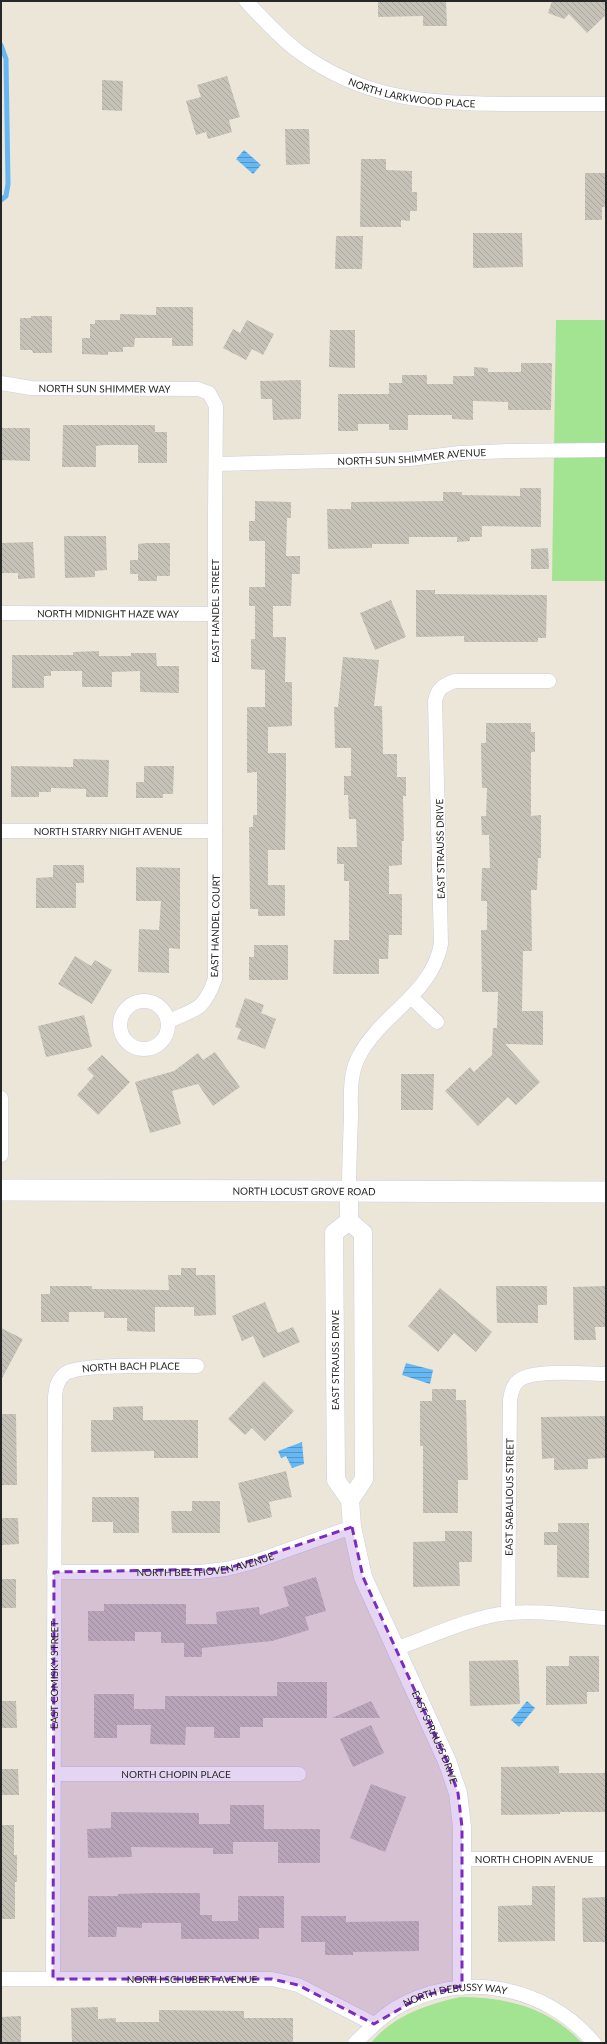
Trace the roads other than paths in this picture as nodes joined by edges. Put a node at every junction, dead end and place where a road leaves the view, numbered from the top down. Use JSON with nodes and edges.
{"nodes":[{"id":1,"x":246,"y":1,"type":"edge"},
{"id":2,"x":606,"y":104,"type":"edge"},
{"id":3,"x":1,"y":382,"type":"edge"},
{"id":4,"x":209,"y":393,"type":"joint"},
{"id":5,"x":606,"y":450,"type":"edge"},
{"id":6,"x":216,"y":464,"type":"junction"},
{"id":7,"x":1,"y":613,"type":"edge"},
{"id":8,"x":215,"y":614,"type":"junction"},
{"id":9,"x":548,"y":681,"type":"dead end"},
{"id":10,"x":1,"y":831,"type":"edge"},
{"id":11,"x":215,"y":831,"type":"junction"},
{"id":12,"x":411,"y":997,"type":"junction"},
{"id":13,"x":168,"y":1021,"type":"dead end"},
{"id":14,"x":437,"y":1022,"type":"dead end"},
{"id":15,"x":1,"y":1098,"type":"edge"},
{"id":16,"x":1,"y":1155,"type":"edge"},
{"id":17,"x":1,"y":1190,"type":"edge"},
{"id":18,"x":349,"y":1191,"type":"junction"},
{"id":19,"x":606,"y":1192,"type":"edge"},
{"id":20,"x":349,"y":1221,"type":"junction"},
{"id":21,"x":197,"y":1366,"type":"dead end"},
{"id":22,"x":66,"y":1374,"type":"joint"},
{"id":23,"x":606,"y":1374,"type":"edge"},
{"id":24,"x":350,"y":1500,"type":"junction"},
{"id":25,"x":352,"y":1527,"type":"junction"},
{"id":26,"x":54,"y":1572,"type":"junction"},
{"id":27,"x":508,"y":1613,"type":"junction"},
{"id":28,"x":606,"y":1618,"type":"edge"},
{"id":29,"x":395,"y":1649,"type":"junction"},
{"id":30,"x":54,"y":1774,"type":"junction"},
{"id":31,"x":299,"y":1774,"type":"dead end"},
{"id":32,"x":462,"y":1859,"type":"junction"},
{"id":33,"x":606,"y":1859,"type":"edge"},
{"id":34,"x":1,"y":1979,"type":"edge"},
{"id":35,"x":53,"y":1979,"type":"junction"},
{"id":36,"x":462,"y":1986,"type":"junction"},
{"id":37,"x":374,"y":2024,"type":"junction"},
{"id":38,"x":355,"y":2043,"type":"edge"},
{"id":39,"x":594,"y":2043,"type":"edge"}],
"edges":[{"from":1,"to":2,"type":"street","name":"NORTH LARKWOOD PLACE"},
{"from":3,"to":4,"type":"street","name":"NORTH SUN SHIMMER WAY"},
{"from":4,"to":6,"type":"street","name":"EAST HANDEL STREET"},
{"from":5,"to":6,"type":"street","name":"NORTH SUN SHIMMER AVENUE"},
{"from":6,"to":8,"type":"street","name":"EAST HANDEL STREET"},
{"from":7,"to":8,"type":"street","name":"NORTH MIDNIGHT HAZE WAY"},
{"from":8,"to":11,"type":"street","name":"EAST HANDEL STREET"},
{"from":9,"to":12,"type":"street","name":"EAST STRAUSS DRIVE"},
{"from":10,"to":11,"type":"street","name":"NORTH STARRY NIGHT AVENUE"},
{"from":11,"to":13,"type":"street","name":"EAST HANDEL COURT"},
{"from":12,"to":14,"type":"street"},
{"from":12,"to":18,"type":"street","name":"EAST STRAUSS DRIVE"},
{"from":15,"to":16,"type":"street"},
{"from":17,"to":18,"type":"main road","name":"NORTH LOCUST GROVE ROAD"},
{"from":18,"to":19,"type":"main road","name":"NORTH LOCUST GROVE ROAD"},
{"from":18,"to":20,"type":"street","name":"EAST STRAUSS DRIVE"},
{"from":20,"to":24,"type":"street"},
{"from":20,"to":24,"type":"street","name":"EAST STRAUSS DRIVE"},
{"from":21,"to":22,"type":"street","name":"NORTH BACH PLACE"},
{"from":22,"to":26,"type":"street","name":"EAST COMISKY STREET"},
{"from":23,"to":27,"type":"street","name":"EAST SABALIOUS STREET"},
{"from":24,"to":25,"type":"street","name":"EAST STRAUSS DRIVE"},
{"from":25,"to":26,"type":"street","name":"NORTH BEETHOVEN AVENUE"},
{"from":25,"to":29,"type":"street","name":"EAST STRAUSS DRIVE"},
{"from":26,"to":30,"type":"street","name":"EAST COMISKY STREET"},
{"from":27,"to":28,"type":"street"},
{"from":27,"to":29,"type":"street"},
{"from":29,"to":32,"type":"street","name":"EAST STRAUSS DRIVE"},
{"from":30,"to":31,"type":"street","name":"NORTH CHOPIN PLACE"},
{"from":30,"to":35,"type":"street","name":"EAST COMISKY STREET"},
{"from":32,"to":33,"type":"street","name":"NORTH CHOPIN AVENUE"},
{"from":32,"to":36,"type":"street","name":"EAST STRAUSS DRIVE"},
{"from":34,"to":35,"type":"street","name":"NORTH SCHUBERT AVENUE"},
{"from":35,"to":37,"type":"street","name":"NORTH SCHUBERT AVENUE"},
{"from":36,"to":37,"type":"street","name":"NORTH DEBUSSY WAY"},
{"from":36,"to":39,"type":"street","name":"NORTH DEBUSSY WAY"},
{"from":37,"to":38,"type":"street","name":"NORTH DEBUSSY WAY"}]}
